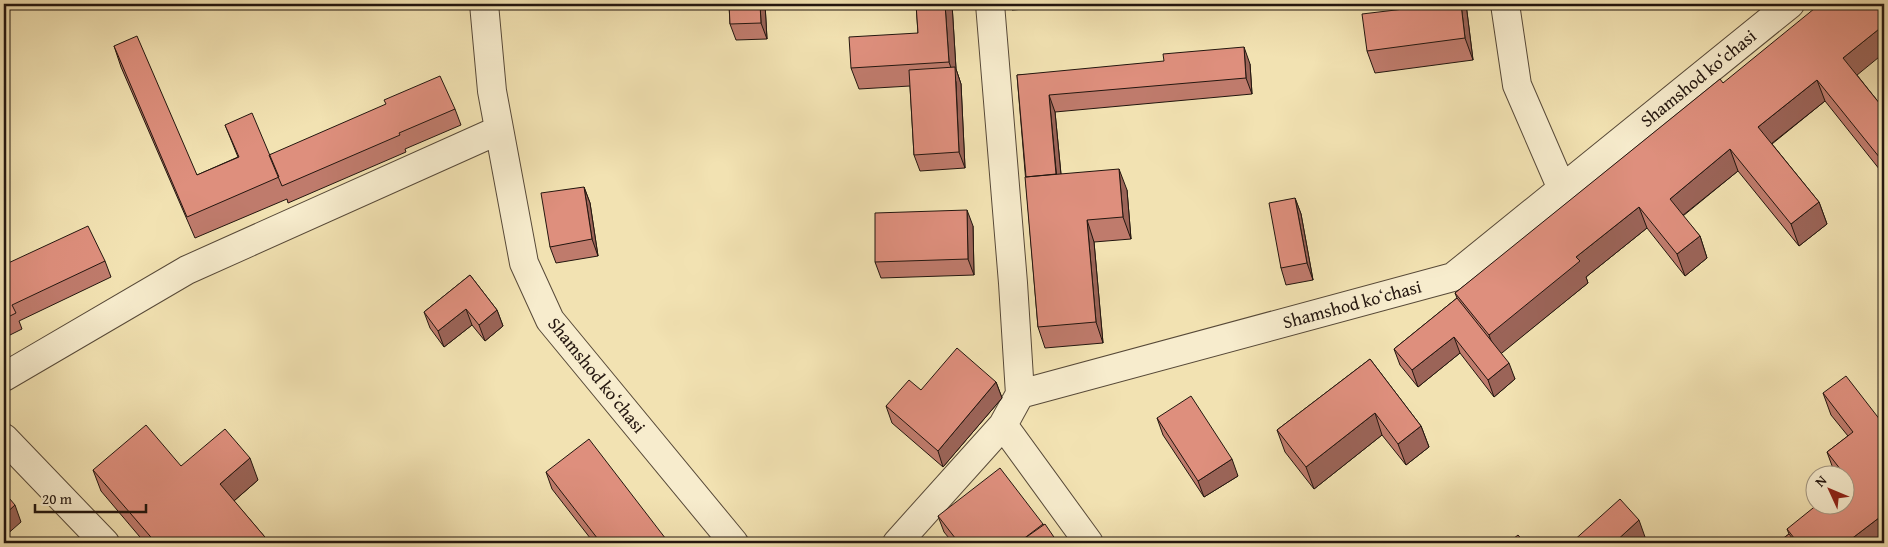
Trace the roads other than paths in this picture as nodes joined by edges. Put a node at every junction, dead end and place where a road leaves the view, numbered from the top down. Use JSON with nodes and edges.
{"nodes":[{"id":1,"x":484,"y":4,"type":"edge"},
{"id":2,"x":990,"y":4,"type":"edge"},
{"id":3,"x":1504,"y":4,"type":"edge"},
{"id":4,"x":1790,"y":4,"type":"edge"},
{"id":5,"x":499,"y":130,"type":"junction"},
{"id":6,"x":1562,"y":189,"type":"junction"},
{"id":7,"x":4,"y":377,"type":"edge"},
{"id":8,"x":1020,"y":394,"type":"junction"},
{"id":9,"x":1003,"y":425,"type":"junction"},
{"id":10,"x":4,"y":438,"type":"edge"},
{"id":11,"x":105,"y":543,"type":"edge"},
{"id":12,"x":734,"y":543,"type":"edge"},
{"id":13,"x":897,"y":543,"type":"edge"},
{"id":14,"x":1090,"y":543,"type":"edge"}],
"edges":[{"from":1,"to":5,"type":"street","name":"Shamshod koʻchasi"},
{"from":2,"to":8,"type":"street"},
{"from":3,"to":6,"type":"street"},
{"from":4,"to":6,"type":"street","name":"Shamshod koʻchasi"},
{"from":5,"to":7,"type":"street"},
{"from":5,"to":12,"type":"street","name":"Shamshod koʻchasi"},
{"from":6,"to":8,"type":"street","name":"Shamshod koʻchasi"},
{"from":8,"to":9,"type":"street"},
{"from":9,"to":13,"type":"street"},
{"from":9,"to":14,"type":"street"},
{"from":10,"to":11,"type":"street"}]}
